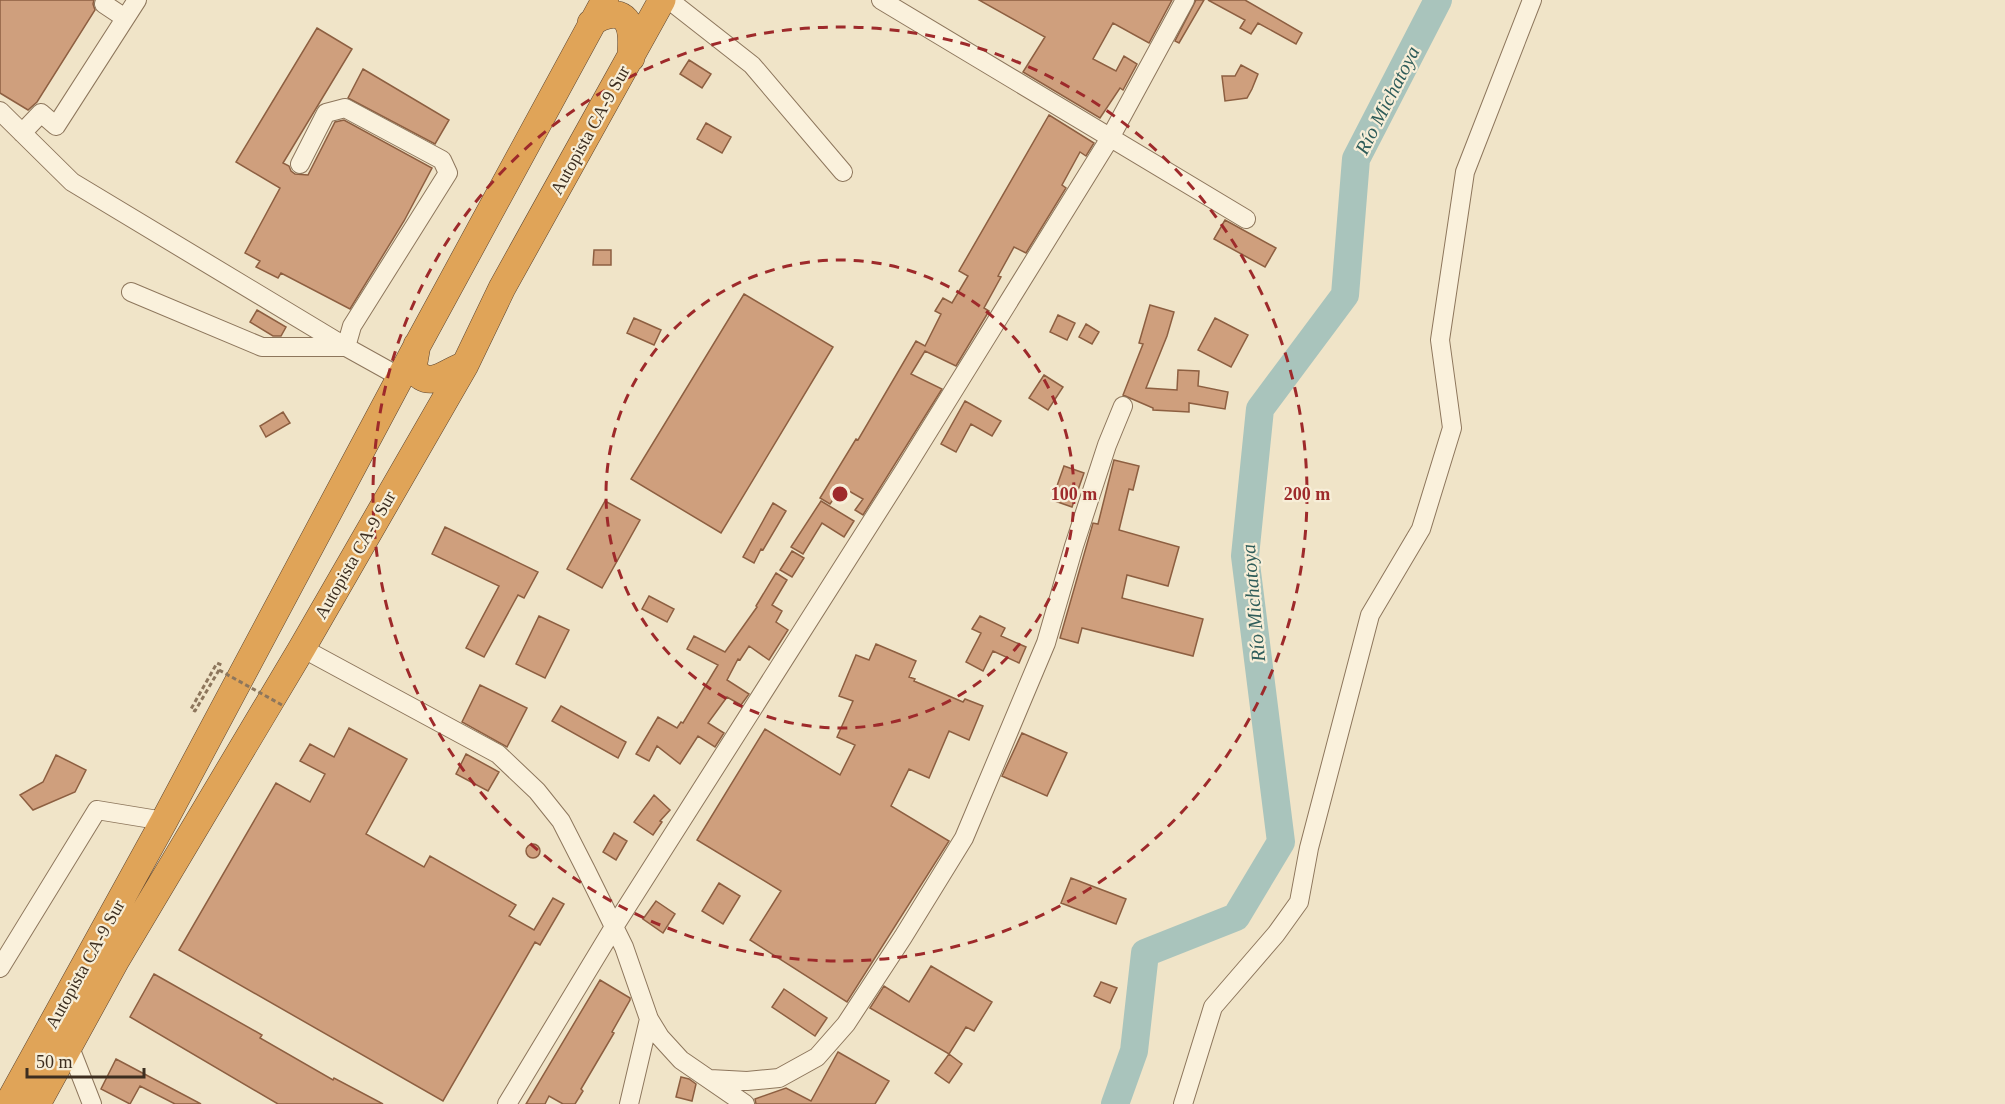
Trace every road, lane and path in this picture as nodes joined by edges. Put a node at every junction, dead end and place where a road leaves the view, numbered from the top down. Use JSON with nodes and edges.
{"nodes":[{"id":1,"x":137,"y":0,"type":"edge"},
{"id":2,"x":662,"y":0,"type":"edge"},
{"id":3,"x":669,"y":0,"type":"edge"},
{"id":4,"x":882,"y":0,"type":"edge"},
{"id":5,"x":1185,"y":0,"type":"edge"},
{"id":6,"x":1532,"y":0,"type":"edge"},
{"id":7,"x":104,"y":4,"type":"dead end"},
{"id":8,"x":599,"y":7,"type":"edge"},
{"id":9,"x":125,"y":18,"type":"junction"},
{"id":10,"x":631,"y":58,"type":"junction"},
{"id":11,"x":0,"y":111,"type":"edge"},
{"id":12,"x":22,"y":133,"type":"junction"},
{"id":13,"x":1110,"y":138,"type":"junction"},
{"id":14,"x":300,"y":164,"type":"dead end"},
{"id":15,"x":843,"y":172,"type":"dead end"},
{"id":16,"x":1246,"y":219,"type":"dead end"},
{"id":17,"x":131,"y":292,"type":"dead end"},
{"id":18,"x":418,"y":344,"type":"junction"},
{"id":19,"x":346,"y":347,"type":"junction"},
{"id":20,"x":465,"y":365,"type":"junction"},
{"id":21,"x":400,"y":377,"type":"junction"},
{"id":22,"x":1123,"y":406,"type":"dead end"},
{"id":23,"x":281,"y":600,"type":"junction"},
{"id":24,"x":302,"y":648,"type":"junction"},
{"id":25,"x":217,"y":663,"type":"dead end"},
{"id":26,"x":282,"y":705,"type":"dead end"},
{"id":27,"x":164,"y":821,"type":"junction"},
{"id":28,"x":614,"y":927,"type":"junction"},
{"id":29,"x":0,"y":968,"type":"edge"},
{"id":30,"x":649,"y":1019,"type":"junction"},
{"id":31,"x":69,"y":1045,"type":"junction"},
{"id":32,"x":710,"y":1079,"type":"junction"},
{"id":33,"x":8,"y":1104,"type":"edge"},
{"id":34,"x":37,"y":1104,"type":"edge"},
{"id":35,"x":92,"y":1104,"type":"edge"},
{"id":36,"x":507,"y":1104,"type":"edge"},
{"id":37,"x":629,"y":1104,"type":"edge"},
{"id":38,"x":745,"y":1104,"type":"edge"},
{"id":39,"x":1183,"y":1104,"type":"edge"}],
"edges":[{"from":1,"to":9,"type":"street"},
{"from":2,"to":10,"type":"highway","name":"Autopista CA-9 Sur"},
{"from":3,"to":15,"type":"street"},
{"from":4,"to":13,"type":"street"},
{"from":5,"to":13,"type":"street"},
{"from":6,"to":39,"type":"street"},
{"from":7,"to":9,"type":"street"},
{"from":8,"to":10,"type":"highway"},
{"from":8,"to":18,"type":"highway","name":"Autopista CA-9 Sur"},
{"from":9,"to":12,"type":"street"},
{"from":10,"to":20,"type":"highway","name":"Autopista CA-9 Sur"},
{"from":11,"to":12,"type":"street"},
{"from":12,"to":19,"type":"street"},
{"from":13,"to":16,"type":"street"},
{"from":13,"to":28,"type":"street"},
{"from":14,"to":19,"type":"street"},
{"from":17,"to":19,"type":"street"},
{"from":18,"to":20,"type":"highway"},
{"from":18,"to":21,"type":"highway","name":"Autopista CA-9 Sur"},
{"from":19,"to":21,"type":"street"},
{"from":20,"to":24,"type":"highway","name":"Autopista CA-9 Sur"},
{"from":21,"to":23,"type":"highway","name":"Autopista CA-9 Sur"},
{"from":22,"to":32,"type":"street"},
{"from":23,"to":24,"type":"highway"},
{"from":23,"to":27,"type":"highway","name":"Autopista CA-9 Sur"},
{"from":24,"to":28,"type":"street"},
{"from":24,"to":31,"type":"highway","name":"Autopista CA-9 Sur"},
{"from":25,"to":26,"type":"path","bridge":true},
{"from":27,"to":29,"type":"street"},
{"from":27,"to":33,"type":"highway","name":"Autopista CA-9 Sur"},
{"from":28,"to":30,"type":"street"},
{"from":28,"to":36,"type":"street"},
{"from":30,"to":32,"type":"street"},
{"from":30,"to":37,"type":"street"},
{"from":31,"to":34,"type":"highway","name":"Autopista CA-9 Sur"},
{"from":31,"to":35,"type":"street"},
{"from":32,"to":38,"type":"street"}]}
